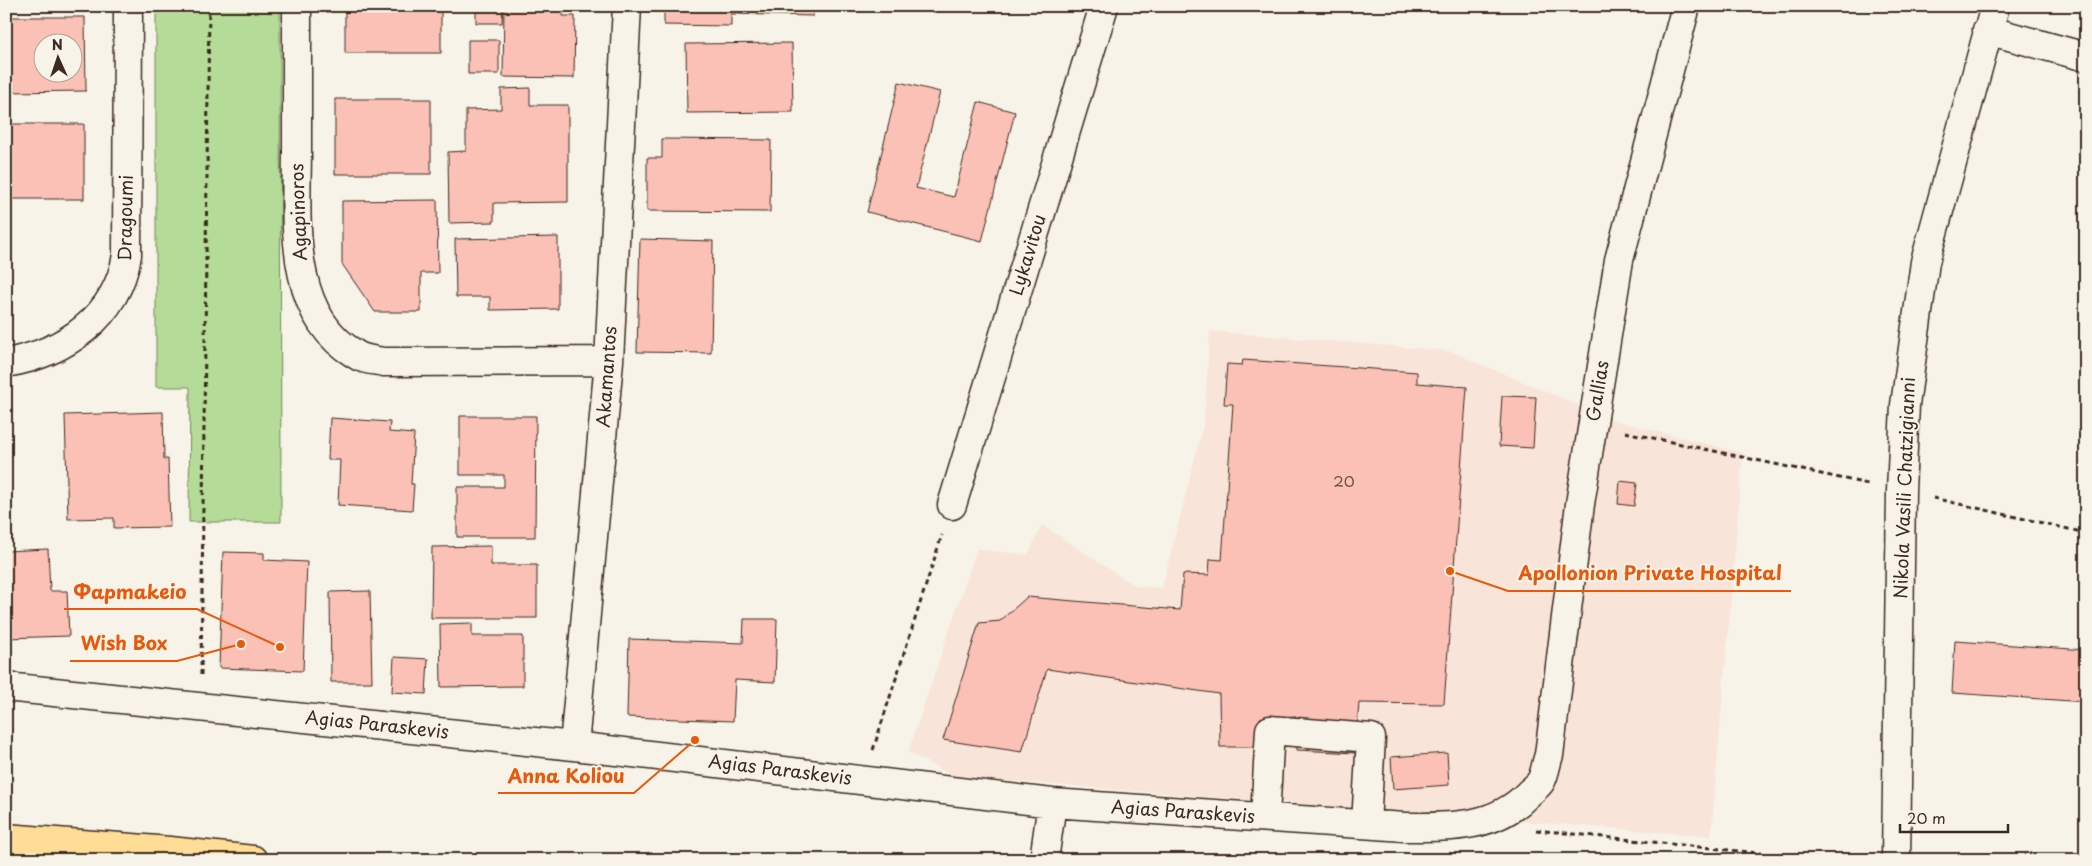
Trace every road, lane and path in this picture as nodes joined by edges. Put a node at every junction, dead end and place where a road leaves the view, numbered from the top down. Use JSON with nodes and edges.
{"nodes":[{"id":1,"x":128,"y":6,"type":"edge"},
{"id":2,"x":209,"y":6,"type":"edge"},
{"id":3,"x":298,"y":6,"type":"edge"},
{"id":4,"x":627,"y":6,"type":"edge"},
{"id":5,"x":1104,"y":6,"type":"edge"},
{"id":6,"x":1686,"y":6,"type":"edge"},
{"id":7,"x":1991,"y":18,"type":"edge"},
{"id":8,"x":2086,"y":57,"type":"edge"},
{"id":9,"x":609,"y":361,"type":"junction"},
{"id":10,"x":6,"y":363,"type":"edge"},
{"id":11,"x":1593,"y":425,"type":"junction"},
{"id":12,"x":1902,"y":491,"type":"junction"},
{"id":13,"x":952,"y":505,"type":"joint"},
{"id":14,"x":2086,"y":533,"type":"edge"},
{"id":15,"x":6,"y":687,"type":"edge"},
{"id":16,"x":201,"y":706,"type":"junction"},
{"id":17,"x":574,"y":746,"type":"junction"},
{"id":18,"x":864,"y":780,"type":"junction"},
{"id":19,"x":1541,"y":781,"type":"joint"},
{"id":20,"x":1052,"y":803,"type":"junction"},
{"id":21,"x":1265,"y":817,"type":"junction"},
{"id":22,"x":1366,"y":824,"type":"junction"},
{"id":23,"x":1534,"y":830,"type":"dead end"},
{"id":24,"x":6,"y":838,"type":"edge"},
{"id":25,"x":253,"y":860,"type":"edge"},
{"id":26,"x":1044,"y":860,"type":"edge"},
{"id":27,"x":1826,"y":860,"type":"edge"},
{"id":28,"x":1896,"y":860,"type":"edge"}],
"edges":[{"from":1,"to":10,"type":"street","name":"Dragoumi"},
{"from":2,"to":16,"type":"path"},
{"from":3,"to":9,"type":"street","name":"Agapinoros"},
{"from":4,"to":9,"type":"street","name":"Akamantos"},
{"from":5,"to":13,"type":"street","name":"Lykavitou"},
{"from":6,"to":11,"type":"street","name":"Gallias"},
{"from":7,"to":8,"type":"street"},
{"from":7,"to":12,"type":"street","name":"Nikola Vasili Chatzigianni"},
{"from":9,"to":17,"type":"street","name":"Akamantos"},
{"from":11,"to":12,"type":"path"},
{"from":11,"to":19,"type":"street","name":"Gallias"},
{"from":12,"to":14,"type":"path"},
{"from":12,"to":28,"type":"street","name":"Nikola Vasili Chatzigianni"},
{"from":13,"to":18,"type":"path"},
{"from":15,"to":16,"type":"street","name":"Agias Paraskevis"},
{"from":16,"to":17,"type":"street","name":"Agias Paraskevis"},
{"from":17,"to":18,"type":"street","name":"Agias Paraskevis"},
{"from":18,"to":20,"type":"street","name":"Agias Paraskevis"},
{"from":19,"to":22,"type":"street","name":"Agias Paraskevis"},
{"from":20,"to":21,"type":"street","name":"Agias Paraskevis"},
{"from":20,"to":26,"type":"street"},
{"from":21,"to":22,"type":"street","name":"Agias Paraskevis"},
{"from":21,"to":22,"type":"street"},
{"from":23,"to":27,"type":"path"},
{"from":24,"to":25,"type":"main road"}]}
